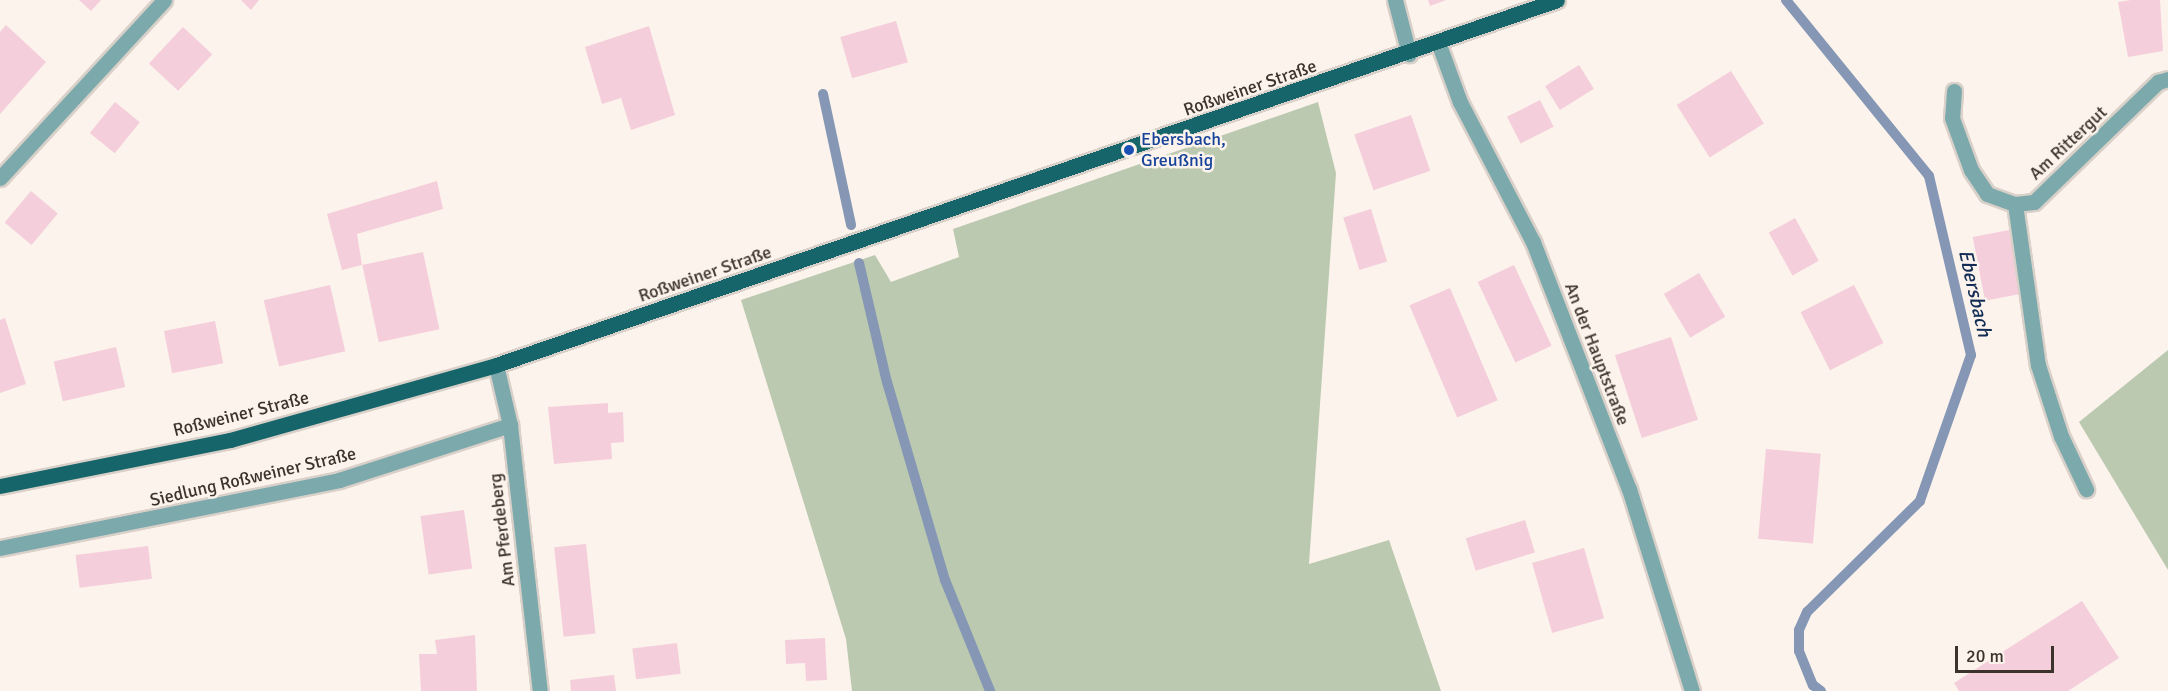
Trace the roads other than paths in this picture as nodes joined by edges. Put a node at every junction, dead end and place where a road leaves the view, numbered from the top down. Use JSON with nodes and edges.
{"nodes":[{"id":1,"x":164,"y":0,"type":"edge"},
{"id":2,"x":1395,"y":0,"type":"edge"},
{"id":3,"x":1557,"y":0,"type":"edge"},
{"id":4,"x":1438,"y":42,"type":"junction"},
{"id":5,"x":1409,"y":54,"type":"junction"},
{"id":6,"x":2168,"y":79,"type":"edge"},
{"id":7,"x":1954,"y":91,"type":"dead end"},
{"id":8,"x":0,"y":178,"type":"edge"},
{"id":9,"x":2015,"y":204,"type":"junction"},
{"id":10,"x":496,"y":365,"type":"junction"},
{"id":11,"x":510,"y":425,"type":"junction"},
{"id":12,"x":0,"y":486,"type":"edge"},
{"id":13,"x":2086,"y":489,"type":"dead end"},
{"id":14,"x":0,"y":549,"type":"edge"},
{"id":15,"x":540,"y":691,"type":"edge"},
{"id":16,"x":1692,"y":691,"type":"edge"}],
"edges":[{"from":1,"to":8,"type":"street"},
{"from":2,"to":5,"type":"street"},
{"from":3,"to":4,"type":"main road","name":"Roßweiner Straße"},
{"from":4,"to":5,"type":"main road","name":"Roßweiner Straße"},
{"from":4,"to":16,"type":"street","name":"An der Hauptstraße"},
{"from":5,"to":10,"type":"main road","name":"Roßweiner Straße"},
{"from":6,"to":9,"type":"street","name":"Am Rittergut"},
{"from":7,"to":9,"type":"street"},
{"from":9,"to":13,"type":"street"},
{"from":10,"to":11,"type":"street","name":"Am Pferdeberg"},
{"from":10,"to":12,"type":"main road","name":"Roßweiner Straße"},
{"from":11,"to":14,"type":"street","name":"Siedlung Roßweiner Straße"},
{"from":11,"to":15,"type":"street","name":"Am Pferdeberg"}]}
